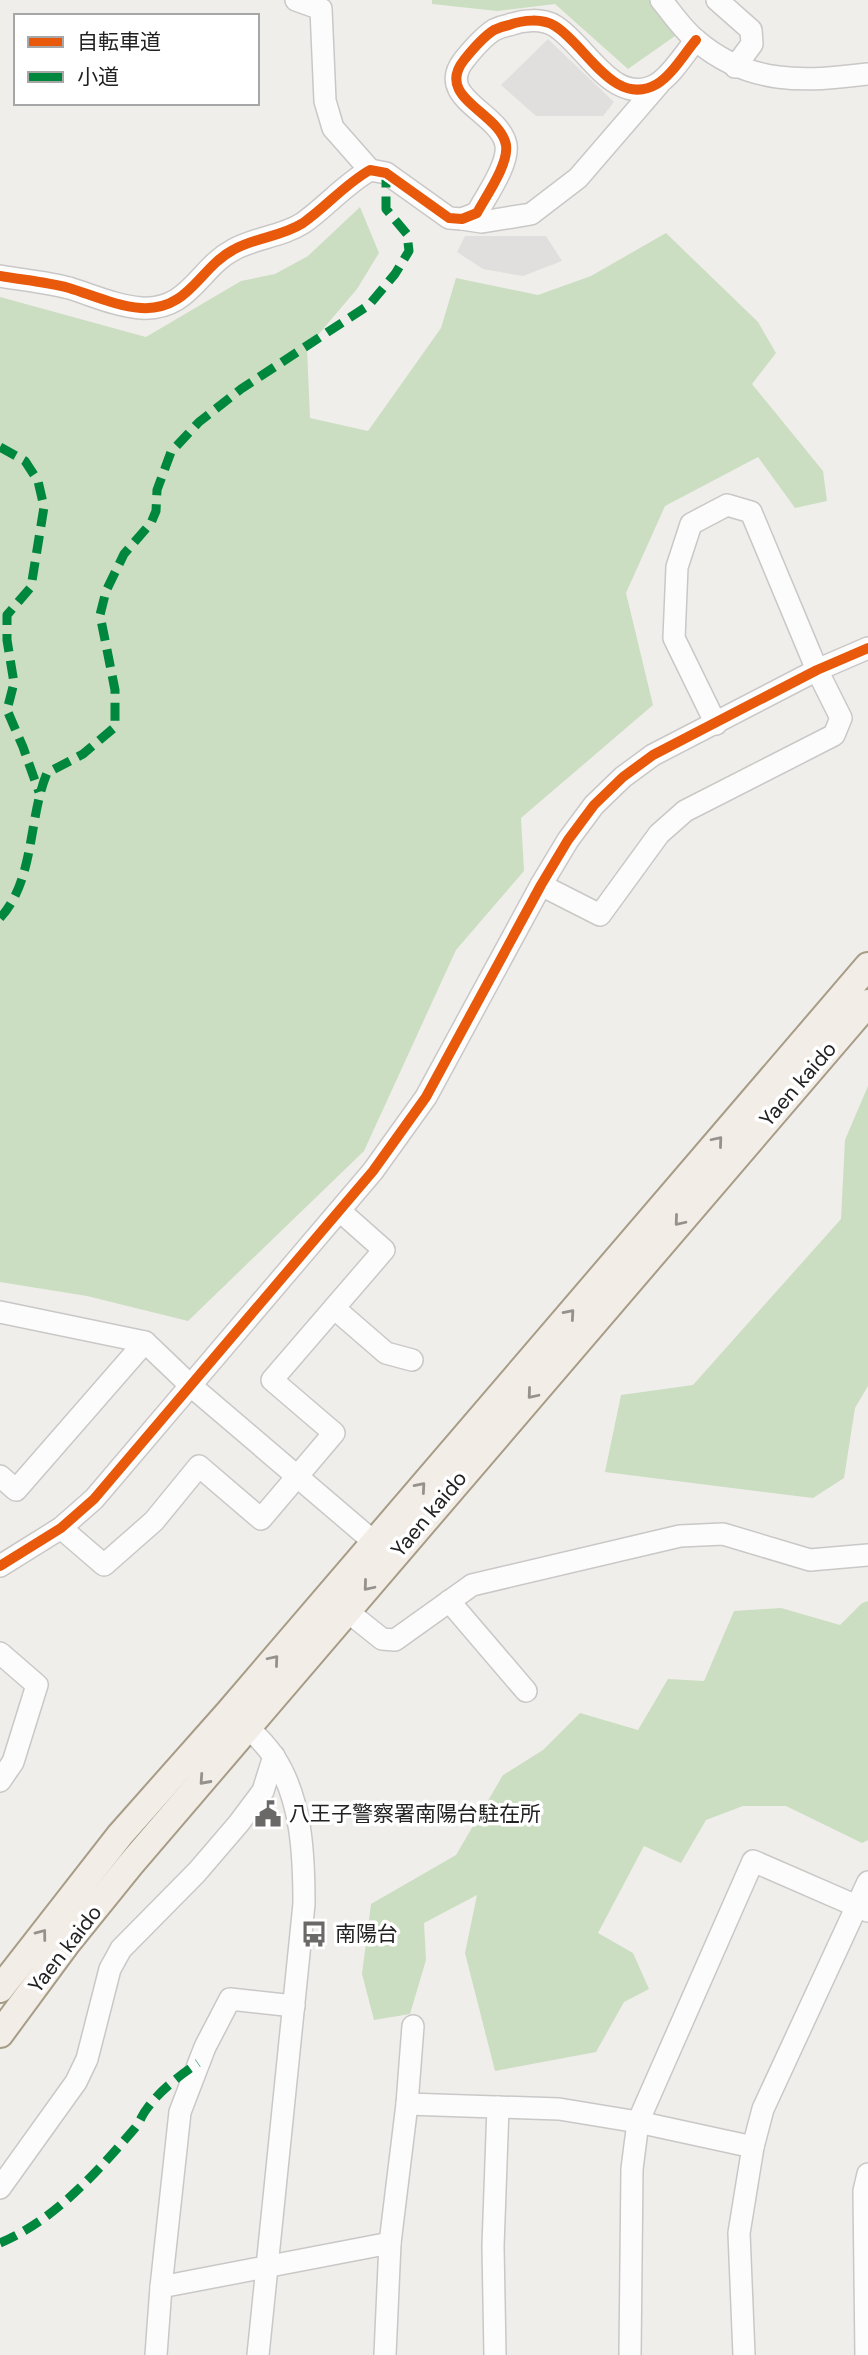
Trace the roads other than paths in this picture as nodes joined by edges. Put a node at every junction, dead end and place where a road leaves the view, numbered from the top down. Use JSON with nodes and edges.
{"nodes":[{"id":1,"x":296,"y":0,"type":"edge"},
{"id":2,"x":661,"y":0,"type":"edge"},
{"id":3,"x":717,"y":0,"type":"edge"},
{"id":4,"x":696,"y":40,"type":"junction"},
{"id":5,"x":735,"y":67,"type":"junction"},
{"id":6,"x":868,"y":74,"type":"edge"},
{"id":7,"x":660,"y":82,"type":"junction"},
{"id":8,"x":370,"y":170,"type":"junction"},
{"id":9,"x":462,"y":219,"type":"junction"},
{"id":10,"x":0,"y":276,"type":"edge"},
{"id":11,"x":868,"y":648,"type":"edge"},
{"id":12,"x":817,"y":670,"type":"junction"},
{"id":13,"x":716,"y":724,"type":"junction"},
{"id":14,"x":541,"y":885,"type":"junction"},
{"id":15,"x":868,"y":966,"type":"edge"},
{"id":16,"x":868,"y":1003,"type":"edge"},
{"id":17,"x":340,"y":1210,"type":"junction"},
{"id":18,"x":334,"y":1308,"type":"junction"},
{"id":19,"x":0,"y":1312,"type":"edge"},
{"id":20,"x":145,"y":1342,"type":"junction"},
{"id":21,"x":412,"y":1360,"type":"dead end"},
{"id":22,"x":190,"y":1385,"type":"junction"},
{"id":23,"x":0,"y":1476,"type":"edge"},
{"id":24,"x":298,"y":1477,"type":"junction"},
{"id":25,"x":61,"y":1528,"type":"junction"},
{"id":26,"x":374,"y":1542,"type":"junction"},
{"id":27,"x":868,"y":1555,"type":"edge"},
{"id":28,"x":0,"y":1566,"type":"edge"},
{"id":29,"x":449,"y":1601,"type":"junction"},
{"id":30,"x":347,"y":1611,"type":"junction"},
{"id":31,"x":0,"y":1653,"type":"edge"},
{"id":32,"x":526,"y":1691,"type":"dead end"},
{"id":33,"x":229,"y":1712,"type":"junction"},
{"id":34,"x":249,"y":1729,"type":"junction"},
{"id":35,"x":274,"y":1756,"type":"junction"},
{"id":36,"x":0,"y":1781,"type":"edge"},
{"id":37,"x":868,"y":1882,"type":"edge"},
{"id":38,"x":863,"y":1908,"type":"edge"},
{"id":39,"x":0,"y":1989,"type":"edge"},
{"id":40,"x":294,"y":2006,"type":"junction"},
{"id":41,"x":413,"y":2026,"type":"dead end"},
{"id":42,"x":0,"y":2034,"type":"edge"},
{"id":43,"x":407,"y":2104,"type":"junction"},
{"id":44,"x":498,"y":2107,"type":"junction"},
{"id":45,"x":638,"y":2122,"type":"junction"},
{"id":46,"x":754,"y":2147,"type":"junction"},
{"id":47,"x":868,"y":2174,"type":"edge"},
{"id":48,"x":0,"y":2188,"type":"edge"},
{"id":49,"x":390,"y":2243,"type":"junction"},
{"id":50,"x":266,"y":2267,"type":"junction"},
{"id":51,"x":161,"y":2287,"type":"junction"},
{"id":52,"x":156,"y":2355,"type":"edge"},
{"id":53,"x":258,"y":2355,"type":"edge"},
{"id":54,"x":385,"y":2355,"type":"edge"},
{"id":55,"x":495,"y":2355,"type":"edge"},
{"id":56,"x":630,"y":2355,"type":"edge"},
{"id":57,"x":744,"y":2355,"type":"edge"},
{"id":58,"x":866,"y":2355,"type":"edge"}],
"edges":[{"from":1,"to":8,"type":"street"},
{"from":2,"to":4,"type":"street"},
{"from":3,"to":5,"type":"street"},
{"from":4,"to":5,"type":"street"},
{"from":4,"to":7,"type":"street"},
{"from":5,"to":6,"type":"street"},
{"from":7,"to":9,"type":"street"},
{"from":7,"to":9,"type":"street"},
{"from":8,"to":9,"type":"street"},
{"from":8,"to":10,"type":"street"},
{"from":11,"to":12,"type":"street"},
{"from":12,"to":13,"type":"street"},
{"from":12,"to":13,"type":"street"},
{"from":12,"to":14,"type":"street"},
{"from":13,"to":14,"type":"street"},
{"from":14,"to":17,"type":"street"},
{"from":26,"to":15,"type":"main road","name":"Yaen kaido","one_way":true},
{"from":16,"to":30,"type":"main road","name":"Yaen kaido","one_way":true},
{"from":17,"to":18,"type":"street"},
{"from":17,"to":22,"type":"street"},
{"from":18,"to":21,"type":"street"},
{"from":18,"to":24,"type":"street"},
{"from":19,"to":20,"type":"street"},
{"from":20,"to":22,"type":"street"},
{"from":20,"to":23,"type":"street"},
{"from":22,"to":24,"type":"street"},
{"from":22,"to":25,"type":"street"},
{"from":24,"to":25,"type":"street"},
{"from":24,"to":26,"type":"street"},
{"from":25,"to":28,"type":"street"},
{"from":33,"to":26,"type":"main road","name":"Yaen kaido","one_way":true},
{"from":27,"to":29,"type":"street"},
{"from":29,"to":30,"type":"street"},
{"from":29,"to":32,"type":"street"},
{"from":30,"to":34,"type":"main road","name":"Yaen kaido"},
{"from":31,"to":36,"type":"street"},
{"from":33,"to":34,"type":"street"},
{"from":39,"to":33,"type":"main road","name":"Yaen kaido","one_way":true},
{"from":34,"to":35,"type":"street"},
{"from":34,"to":42,"type":"main road","name":"Yaen kaido","one_way":true},
{"from":35,"to":40,"type":"street"},
{"from":35,"to":48,"type":"street"},
{"from":37,"to":38,"type":"street"},
{"from":38,"to":45,"type":"street"},
{"from":38,"to":46,"type":"street"},
{"from":40,"to":50,"type":"street"},
{"from":40,"to":51,"type":"street"},
{"from":41,"to":43,"type":"street"},
{"from":43,"to":44,"type":"street"},
{"from":43,"to":49,"type":"street"},
{"from":44,"to":45,"type":"street"},
{"from":44,"to":55,"type":"street"},
{"from":45,"to":46,"type":"street"},
{"from":45,"to":56,"type":"street"},
{"from":46,"to":57,"type":"street"},
{"from":47,"to":58,"type":"street"},
{"from":49,"to":50,"type":"street"},
{"from":49,"to":54,"type":"street"},
{"from":50,"to":51,"type":"street"},
{"from":50,"to":53,"type":"street"},
{"from":51,"to":52,"type":"street"}]}
